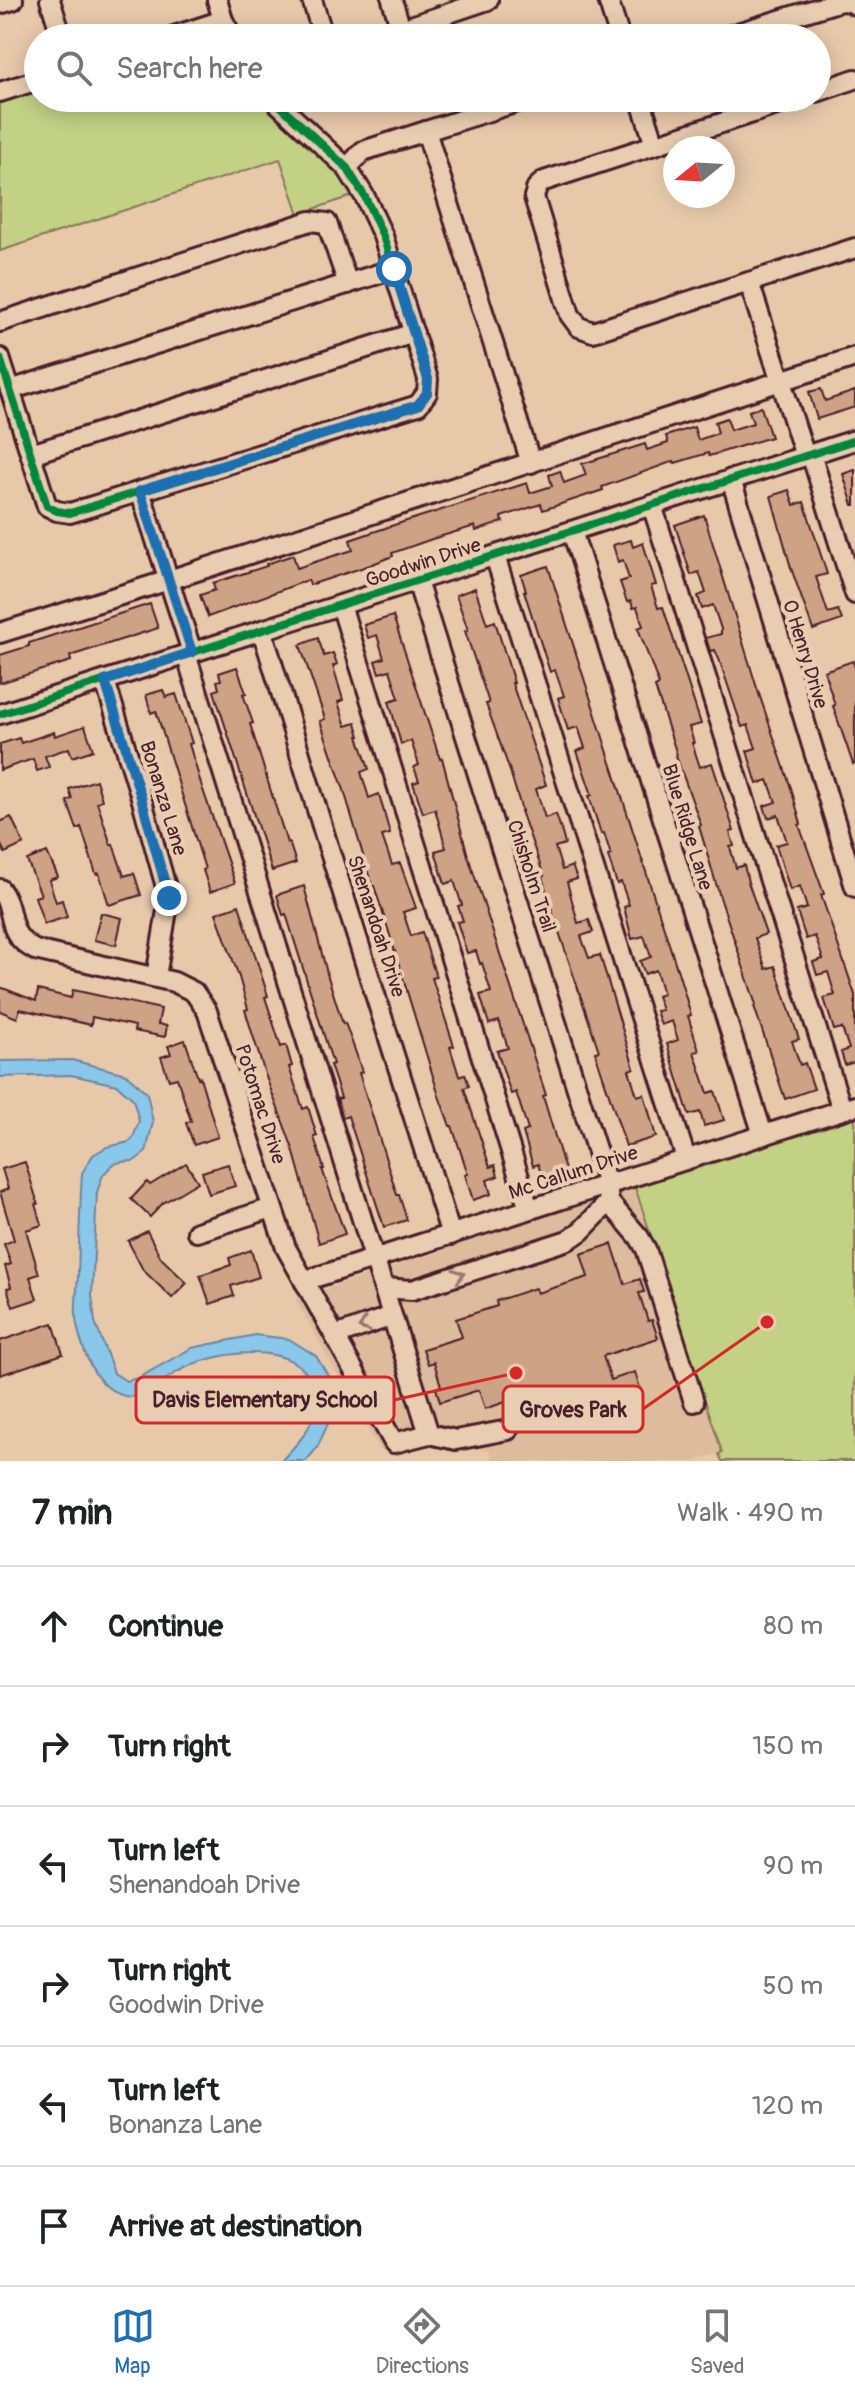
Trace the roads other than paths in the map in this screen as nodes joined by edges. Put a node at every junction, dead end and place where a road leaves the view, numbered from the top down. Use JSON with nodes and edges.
{"nodes":[{"id":1,"x":13,"y":0,"type":"edge"},
{"id":2,"x":50,"y":0,"type":"edge"},
{"id":3,"x":217,"y":0,"type":"edge"},
{"id":4,"x":312,"y":0,"type":"edge"},
{"id":5,"x":392,"y":0,"type":"edge"},
{"id":6,"x":488,"y":0,"type":"edge"},
{"id":7,"x":608,"y":0,"type":"edge"},
{"id":8,"x":0,"y":4,"type":"edge"},
{"id":9,"x":855,"y":5,"type":"edge"},
{"id":10,"x":223,"y":20,"type":"junction"},
{"id":11,"x":58,"y":24,"type":"edge"},
{"id":12,"x":211,"y":24,"type":"edge"},
{"id":13,"x":225,"y":24,"type":"edge"},
{"id":14,"x":320,"y":24,"type":"edge"},
{"id":15,"x":399,"y":24,"type":"edge"},
{"id":16,"x":416,"y":24,"type":"edge"},
{"id":17,"x":616,"y":24,"type":"edge"},
{"id":18,"x":766,"y":24,"type":"edge"},
{"id":19,"x":855,"y":79,"type":"edge"},
{"id":20,"x":24,"y":84,"type":"edge"},
{"id":21,"x":831,"y":87,"type":"edge"},
{"id":22,"x":0,"y":92,"type":"edge"},
{"id":23,"x":287,"y":112,"type":"edge"},
{"id":24,"x":486,"y":112,"type":"edge"},
{"id":25,"x":644,"y":112,"type":"edge"},
{"id":26,"x":755,"y":112,"type":"edge"},
{"id":27,"x":426,"y":131,"type":"junction"},
{"id":28,"x":655,"y":145,"type":"junction"},
{"id":29,"x":347,"y":168,"type":"junction"},
{"id":30,"x":855,"y":248,"type":"edge"},
{"id":31,"x":394,"y":269,"type":"junction"},
{"id":32,"x":749,"y":282,"type":"junction"},
{"id":33,"x":348,"y":284,"type":"junction"},
{"id":34,"x":0,"y":322,"type":"edge"},
{"id":35,"x":414,"y":333,"type":"junction"},
{"id":36,"x":855,"y":357,"type":"edge"},
{"id":37,"x":0,"y":358,"type":"edge"},
{"id":38,"x":781,"y":381,"type":"junction"},
{"id":39,"x":10,"y":390,"type":"junction"},
{"id":40,"x":855,"y":440,"type":"edge"},
{"id":41,"x":31,"y":454,"type":"junction"},
{"id":42,"x":808,"y":455,"type":"junction"},
{"id":43,"x":531,"y":463,"type":"junction"},
{"id":44,"x":731,"y":479,"type":"junction"},
{"id":45,"x":140,"y":491,"type":"junction"},
{"id":46,"x":652,"y":505,"type":"junction"},
{"id":47,"x":572,"y":531,"type":"junction"},
{"id":48,"x":495,"y":556,"type":"junction"},
{"id":49,"x":169,"y":580,"type":"junction"},
{"id":50,"x":417,"y":581,"type":"junction"},
{"id":51,"x":855,"y":594,"type":"edge"},
{"id":52,"x":341,"y":605,"type":"junction"},
{"id":53,"x":262,"y":630,"type":"junction"},
{"id":54,"x":0,"y":633,"type":"edge"},
{"id":55,"x":189,"y":653,"type":"junction"},
{"id":56,"x":105,"y":681,"type":"junction"},
{"id":57,"x":0,"y":714,"type":"edge"},
{"id":58,"x":855,"y":887,"type":"edge"},
{"id":59,"x":0,"y":889,"type":"edge"},
{"id":60,"x":156,"y":977,"type":"junction"},
{"id":61,"x":848,"y":1108,"type":"edge"},
{"id":62,"x":763,"y":1135,"type":"junction"},
{"id":63,"x":686,"y":1159,"type":"junction"},
{"id":64,"x":608,"y":1193,"type":"junction"},
{"id":65,"x":272,"y":1208,"type":"junction"},
{"id":66,"x":529,"y":1209,"type":"junction"},
{"id":67,"x":197,"y":1232,"type":"dead end"},
{"id":68,"x":451,"y":1235,"type":"junction"},
{"id":69,"x":375,"y":1259,"type":"junction"},
{"id":70,"x":304,"y":1281,"type":"junction"},
{"id":71,"x":384,"y":1288,"type":"junction"},
{"id":72,"x":392,"y":1316,"type":"junction"},
{"id":73,"x":335,"y":1336,"type":"junction"},
{"id":74,"x":694,"y":1402,"type":"dead end"},
{"id":75,"x":508,"y":1430,"type":"dead end"},
{"id":76,"x":429,"y":1434,"type":"junction"}],
"edges":[{"from":1,"to":8,"type":"street"},
{"from":2,"to":11,"type":"street"},
{"from":3,"to":10,"type":"street"},
{"from":4,"to":14,"type":"street"},
{"from":5,"to":15,"type":"street"},
{"from":6,"to":16,"type":"street"},
{"from":7,"to":17,"type":"street"},
{"from":9,"to":18,"type":"street"},
{"from":10,"to":12,"type":"street"},
{"from":10,"to":13,"type":"street"},
{"from":19,"to":21,"type":"street"},
{"from":20,"to":22,"type":"street"},
{"from":23,"to":29,"type":"street"},
{"from":24,"to":27,"type":"street"},
{"from":25,"to":28,"type":"street"},
{"from":26,"to":28,"type":"street"},
{"from":27,"to":29,"type":"street"},
{"from":27,"to":43,"type":"street"},
{"from":28,"to":32,"type":"street"},
{"from":29,"to":31,"type":"street"},
{"from":30,"to":32,"type":"street"},
{"from":31,"to":33,"type":"street"},
{"from":31,"to":35,"type":"street"},
{"from":32,"to":38,"type":"street"},
{"from":33,"to":34,"type":"street"},
{"from":33,"to":39,"type":"street"},
{"from":35,"to":41,"type":"street"},
{"from":35,"to":45,"type":"street"},
{"from":36,"to":38,"type":"street"},
{"from":37,"to":39,"type":"street"},
{"from":38,"to":42,"type":"street"},
{"from":38,"to":43,"type":"street"},
{"from":39,"to":41,"type":"street"},
{"from":40,"to":42,"type":"street","name":"Goodwin Drive"},
{"from":41,"to":45,"type":"street"},
{"from":42,"to":44,"type":"street","name":"Goodwin Drive"},
{"from":42,"to":51,"type":"street"},
{"from":43,"to":49,"type":"street"},
{"from":44,"to":46,"type":"street","name":"Goodwin Drive"},
{"from":44,"to":58,"type":"street","name":"O Henry Drive"},
{"from":45,"to":49,"type":"street"},
{"from":46,"to":47,"type":"street","name":"Goodwin Drive"},
{"from":46,"to":61,"type":"street"},
{"from":47,"to":48,"type":"street","name":"Goodwin Drive"},
{"from":47,"to":62,"type":"street","name":"Blue Ridge Lane"},
{"from":48,"to":50,"type":"street","name":"Goodwin Drive"},
{"from":48,"to":63,"type":"street"},
{"from":49,"to":54,"type":"street"},
{"from":49,"to":55,"type":"street"},
{"from":50,"to":52,"type":"street","name":"Goodwin Drive"},
{"from":50,"to":64,"type":"street","name":"Chisholm Trail"},
{"from":52,"to":53,"type":"street","name":"Goodwin Drive"},
{"from":52,"to":66,"type":"street"},
{"from":53,"to":55,"type":"street","name":"Goodwin Drive"},
{"from":53,"to":68,"type":"street","name":"Shenandoah Drive"},
{"from":55,"to":56,"type":"street","name":"Goodwin Drive"},
{"from":55,"to":69,"type":"street"},
{"from":56,"to":57,"type":"street","name":"Goodwin Drive"},
{"from":56,"to":60,"type":"street","name":"Bonanza Lane"},
{"from":59,"to":60,"type":"street","name":"Potomac Drive"},
{"from":60,"to":65,"type":"street","name":"Potomac Drive"},
{"from":61,"to":62,"type":"street","name":"Mc Callum Drive"},
{"from":62,"to":63,"type":"street","name":"Mc Callum Drive"},
{"from":63,"to":64,"type":"street","name":"Mc Callum Drive"},
{"from":64,"to":66,"type":"street","name":"Mc Callum Drive"},
{"from":71,"to":64,"type":"street","one_way":true},
{"from":64,"to":74,"type":"street"},
{"from":65,"to":67,"type":"street"},
{"from":65,"to":70,"type":"street","name":"Potomac Drive"},
{"from":66,"to":68,"type":"street","name":"Mc Callum Drive"},
{"from":68,"to":69,"type":"street","name":"Mc Callum Drive"},
{"from":69,"to":70,"type":"street","name":"Mc Callum Drive"},
{"from":69,"to":71,"type":"street"},
{"from":70,"to":73,"type":"street","name":"Potomac Drive"},
{"from":71,"to":72,"type":"street"},
{"from":72,"to":73,"type":"street","one_way":true},
{"from":72,"to":76,"type":"street"},
{"from":73,"to":76,"type":"street","name":"Potomac Drive"},
{"from":75,"to":76,"type":"street"}]}
